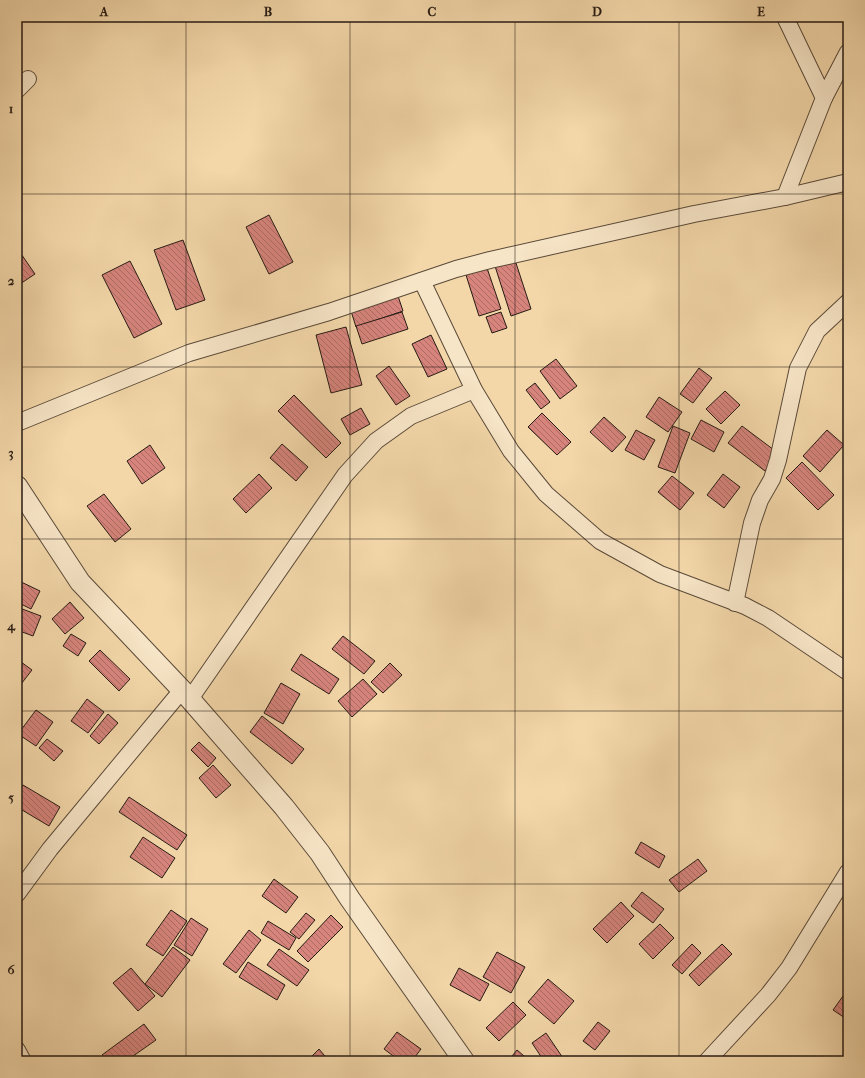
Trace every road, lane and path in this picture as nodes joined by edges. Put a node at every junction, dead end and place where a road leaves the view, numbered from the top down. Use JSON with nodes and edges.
{"nodes":[{"id":1,"x":785,"y":17,"type":"edge"},
{"id":2,"x":848,"y":52,"type":"edge"},
{"id":3,"x":824,"y":98,"type":"junction"},
{"id":4,"x":848,"y":182,"type":"edge"},
{"id":5,"x":785,"y":197,"type":"junction"},
{"id":6,"x":422,"y":281,"type":"junction"},
{"id":7,"x":848,"y":302,"type":"edge"},
{"id":8,"x":474,"y":390,"type":"junction"},
{"id":9,"x":17,"y":423,"type":"edge"},
{"id":10,"x":17,"y":486,"type":"edge"},
{"id":11,"x":735,"y":603,"type":"junction"},
{"id":12,"x":848,"y":672,"type":"edge"},
{"id":13,"x":186,"y":695,"type":"junction"},
{"id":14,"x":848,"y":872,"type":"edge"},
{"id":15,"x":17,"y":894,"type":"edge"},
{"id":16,"x":17,"y":1050,"type":"edge"},
{"id":17,"x":23,"y":1061,"type":"edge"},
{"id":18,"x":464,"y":1061,"type":"edge"},
{"id":19,"x":707,"y":1061,"type":"edge"}],
"edges":[{"from":1,"to":3,"type":"street"},
{"from":2,"to":3,"type":"street"},
{"from":3,"to":5,"type":"street"},
{"from":4,"to":5,"type":"street"},
{"from":5,"to":6,"type":"street"},
{"from":6,"to":8,"type":"street"},
{"from":6,"to":9,"type":"street"},
{"from":7,"to":11,"type":"street"},
{"from":8,"to":11,"type":"street"},
{"from":8,"to":13,"type":"street"},
{"from":10,"to":13,"type":"street"},
{"from":11,"to":12,"type":"street"},
{"from":13,"to":15,"type":"street"},
{"from":13,"to":18,"type":"street"},
{"from":14,"to":19,"type":"street"},
{"from":16,"to":17,"type":"street"}]}
